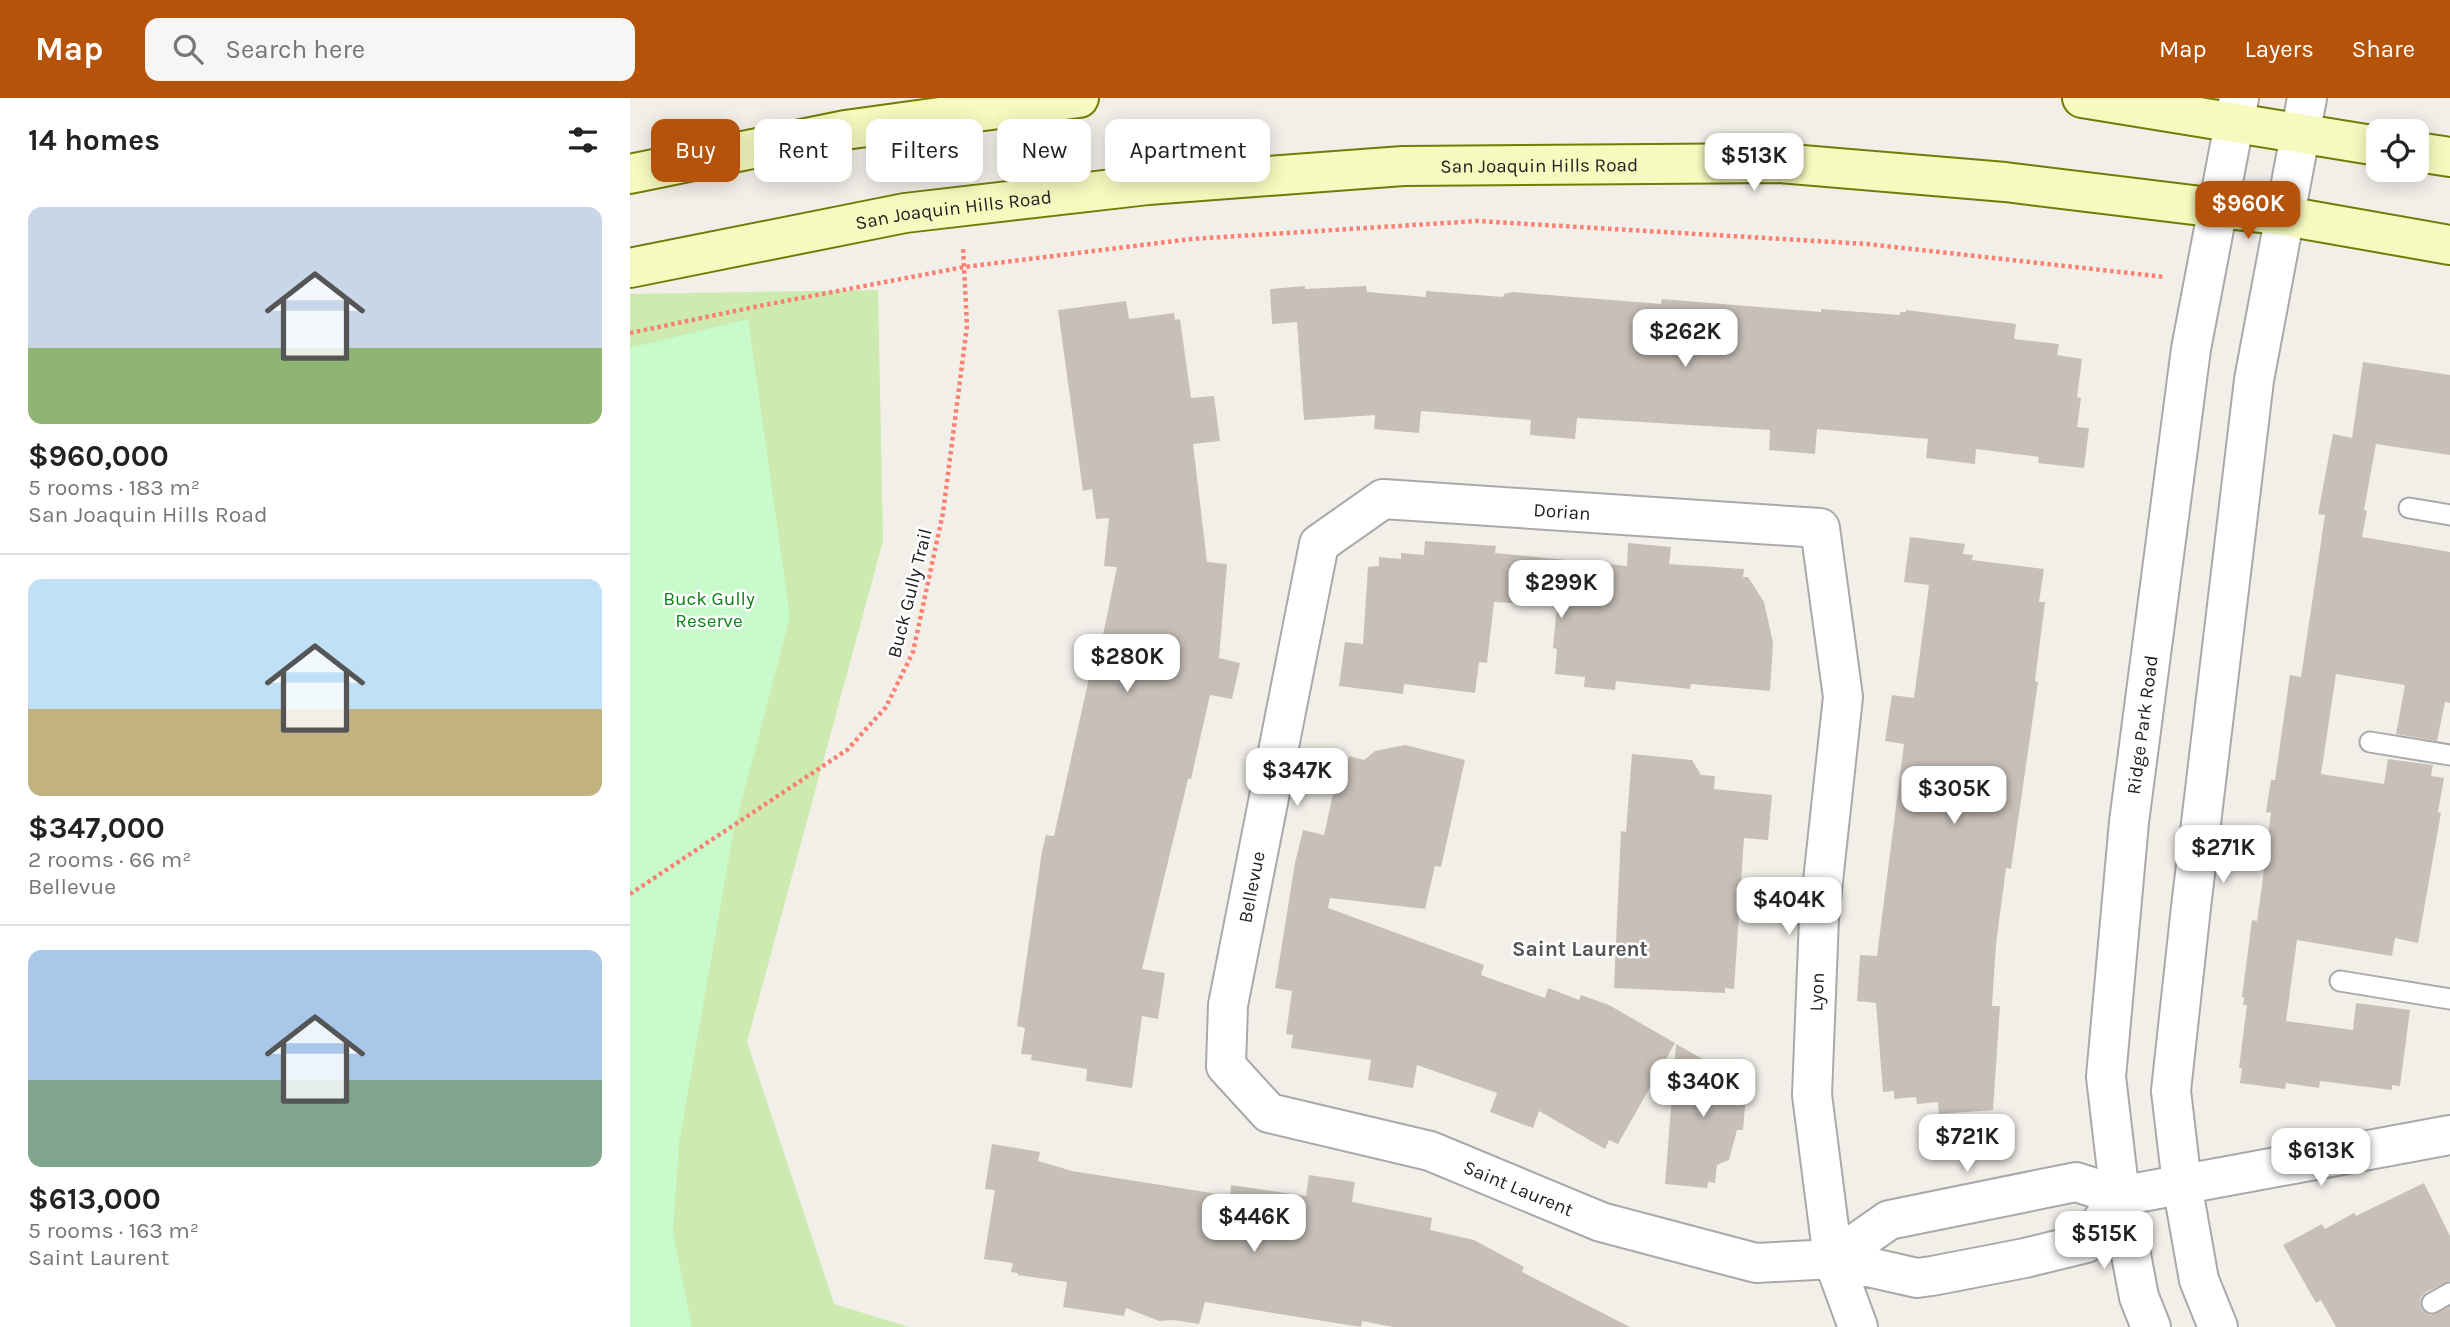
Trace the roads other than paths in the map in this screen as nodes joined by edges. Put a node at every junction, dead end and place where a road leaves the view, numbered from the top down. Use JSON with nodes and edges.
{"nodes":[{"id":1,"x":1079,"y":98,"type":"edge"},
{"id":2,"x":2082,"y":98,"type":"edge"},
{"id":3,"x":2237,"y":111,"type":"edge"},
{"id":4,"x":2303,"y":116,"type":"edge"},
{"id":5,"x":2366,"y":141,"type":"edge"},
{"id":6,"x":2429,"y":154,"type":"edge"},
{"id":7,"x":2450,"y":157,"type":"edge"},
{"id":8,"x":630,"y":174,"type":"edge"},
{"id":9,"x":2218,"y":208,"type":"junction"},
{"id":10,"x":2284,"y":216,"type":"junction"},
{"id":11,"x":2450,"y":245,"type":"edge"},
{"id":12,"x":630,"y":268,"type":"edge"},
{"id":13,"x":2409,"y":508,"type":"dead end"},
{"id":14,"x":2450,"y":515,"type":"edge"},
{"id":15,"x":1820,"y":528,"type":"joint"},
{"id":16,"x":1319,"y":544,"type":"joint"},
{"id":17,"x":2370,"y":741,"type":"dead end"},
{"id":18,"x":2450,"y":755,"type":"edge"},
{"id":19,"x":2340,"y":981,"type":"dead end"},
{"id":20,"x":2450,"y":999,"type":"edge"},
{"id":21,"x":1226,"y":1066,"type":"joint"},
{"id":22,"x":2450,"y":1135,"type":"edge"},
{"id":23,"x":2182,"y":1184,"type":"junction"},
{"id":24,"x":2120,"y":1196,"type":"junction"},
{"id":25,"x":1833,"y":1259,"type":"junction"},
{"id":26,"x":2450,"y":1293,"type":"edge"},
{"id":27,"x":2432,"y":1303,"type":"dead end"},
{"id":28,"x":1858,"y":1327,"type":"edge"},
{"id":29,"x":2151,"y":1327,"type":"edge"},
{"id":30,"x":2218,"y":1327,"type":"edge"}],
"edges":[{"from":1,"to":8,"type":"main road"},
{"from":2,"to":3,"type":"main road"},
{"from":3,"to":4,"type":"main road"},
{"from":3,"to":9,"type":"street","name":"Ridge Park Road"},
{"from":4,"to":5,"type":"main road"},
{"from":4,"to":10,"type":"street"},
{"from":6,"to":7,"type":"main road"},
{"from":9,"to":10,"type":"main road","name":"San Joaquin Hills Road"},
{"from":9,"to":12,"type":"main road","name":"San Joaquin Hills Road"},
{"from":9,"to":24,"type":"street","name":"Ridge Park Road"},
{"from":10,"to":11,"type":"main road","name":"San Joaquin Hills Road"},
{"from":10,"to":23,"type":"street"},
{"from":13,"to":14,"type":"lane"},
{"from":15,"to":16,"type":"street","name":"Dorian"},
{"from":15,"to":25,"type":"street","name":"Lyon"},
{"from":16,"to":21,"type":"street","name":"Bellevue"},
{"from":17,"to":18,"type":"lane"},
{"from":19,"to":20,"type":"lane"},
{"from":21,"to":25,"type":"street","name":"Saint Laurent"},
{"from":22,"to":23,"type":"street"},
{"from":23,"to":24,"type":"street"},
{"from":23,"to":30,"type":"street"},
{"from":24,"to":25,"type":"street"},
{"from":24,"to":25,"type":"street","name":"Saint Laurent"},
{"from":24,"to":29,"type":"street","name":"Ridge Park Road"},
{"from":25,"to":28,"type":"street","name":"Lyon"},
{"from":26,"to":27,"type":"lane"}]}
